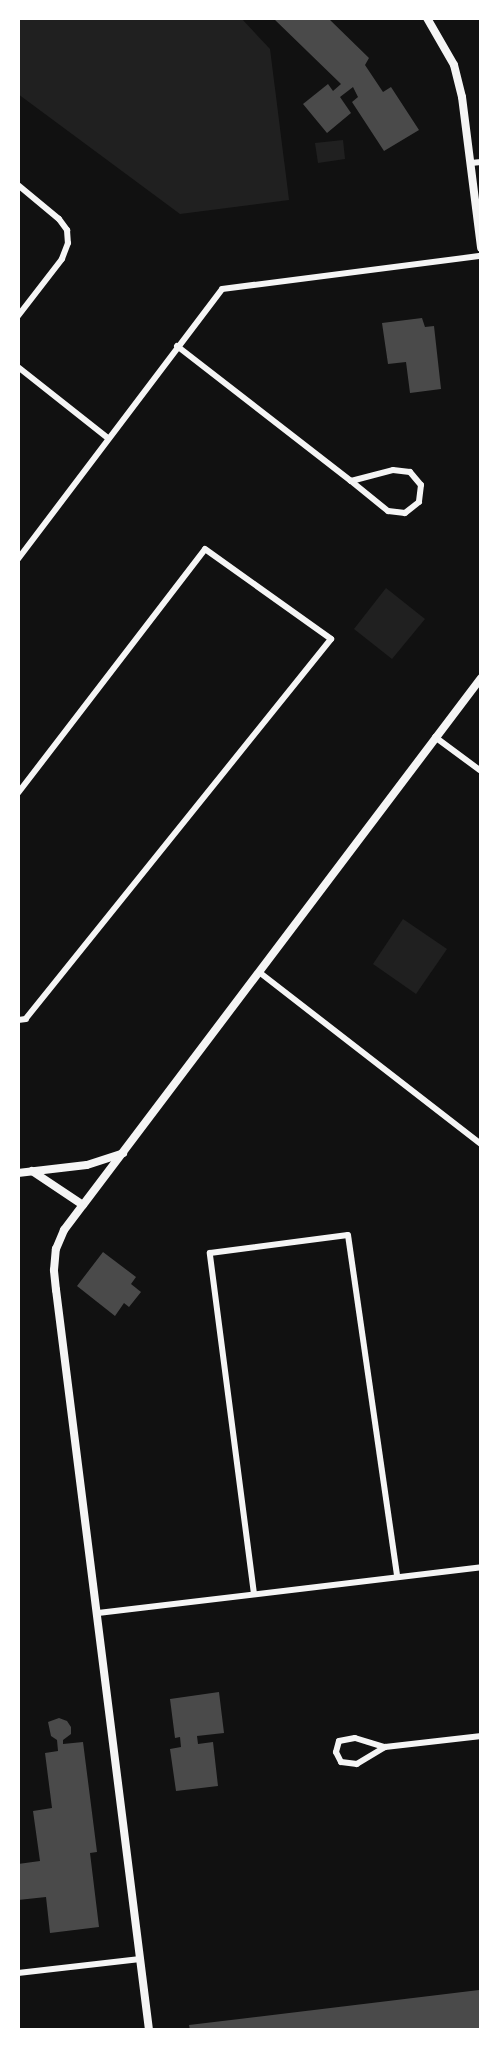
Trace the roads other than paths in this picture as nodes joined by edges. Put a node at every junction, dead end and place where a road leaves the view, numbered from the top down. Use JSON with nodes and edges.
{"nodes":[{"id":1,"x":427,"y":18,"type":"edge"},
{"id":2,"x":481,"y":162,"type":"edge"},
{"id":3,"x":471,"y":163,"type":"junction"},
{"id":4,"x":18,"y":185,"type":"edge"},
{"id":5,"x":481,"y":248,"type":"edge"},
{"id":6,"x":481,"y":256,"type":"edge"},
{"id":7,"x":18,"y":316,"type":"edge"},
{"id":8,"x":177,"y":346,"type":"junction"},
{"id":9,"x":18,"y":367,"type":"edge"},
{"id":10,"x":108,"y":438,"type":"junction"},
{"id":11,"x":351,"y":481,"type":"junction"},
{"id":12,"x":18,"y":559,"type":"edge"},
{"id":13,"x":481,"y":678,"type":"edge"},
{"id":14,"x":435,"y":738,"type":"junction"},
{"id":15,"x":481,"y":771,"type":"edge"},
{"id":16,"x":18,"y":793,"type":"edge"},
{"id":17,"x":259,"y":972,"type":"junction"},
{"id":18,"x":18,"y":1020,"type":"edge"},
{"id":19,"x":481,"y":1144,"type":"edge"},
{"id":20,"x":125,"y":1152,"type":"junction"},
{"id":21,"x":32,"y":1171,"type":"junction"},
{"id":22,"x":18,"y":1173,"type":"edge"},
{"id":23,"x":83,"y":1205,"type":"junction"},
{"id":24,"x":481,"y":1567,"type":"edge"},
{"id":25,"x":397,"y":1577,"type":"junction"},
{"id":26,"x":254,"y":1593,"type":"junction"},
{"id":27,"x":98,"y":1613,"type":"junction"},
{"id":28,"x":481,"y":1736,"type":"edge"},
{"id":29,"x":385,"y":1747,"type":"junction"},
{"id":30,"x":140,"y":1959,"type":"junction"},
{"id":31,"x":18,"y":1974,"type":"edge"},
{"id":32,"x":149,"y":2030,"type":"edge"}],
"edges":[{"from":1,"to":3,"type":"street"},
{"from":2,"to":3,"type":"street"},
{"from":3,"to":5,"type":"street"},
{"from":4,"to":7,"type":"street"},
{"from":6,"to":8,"type":"street"},
{"from":8,"to":10,"type":"street"},
{"from":8,"to":11,"type":"street"},
{"from":9,"to":10,"type":"street"},
{"from":10,"to":12,"type":"street"},
{"from":11,"to":11,"type":"street"},
{"from":13,"to":14,"type":"street"},
{"from":14,"to":15,"type":"street"},
{"from":14,"to":17,"type":"street"},
{"from":16,"to":18,"type":"street"},
{"from":17,"to":19,"type":"street"},
{"from":17,"to":20,"type":"street"},
{"from":20,"to":21,"type":"street"},
{"from":20,"to":23,"type":"street"},
{"from":21,"to":22,"type":"street"},
{"from":21,"to":23,"type":"street"},
{"from":23,"to":27,"type":"street"},
{"from":24,"to":25,"type":"street"},
{"from":25,"to":26,"type":"street"},
{"from":25,"to":26,"type":"street"},
{"from":26,"to":27,"type":"street"},
{"from":27,"to":30,"type":"street"},
{"from":28,"to":29,"type":"street"},
{"from":29,"to":29,"type":"street"},
{"from":30,"to":31,"type":"street"},
{"from":30,"to":32,"type":"street"}]}
